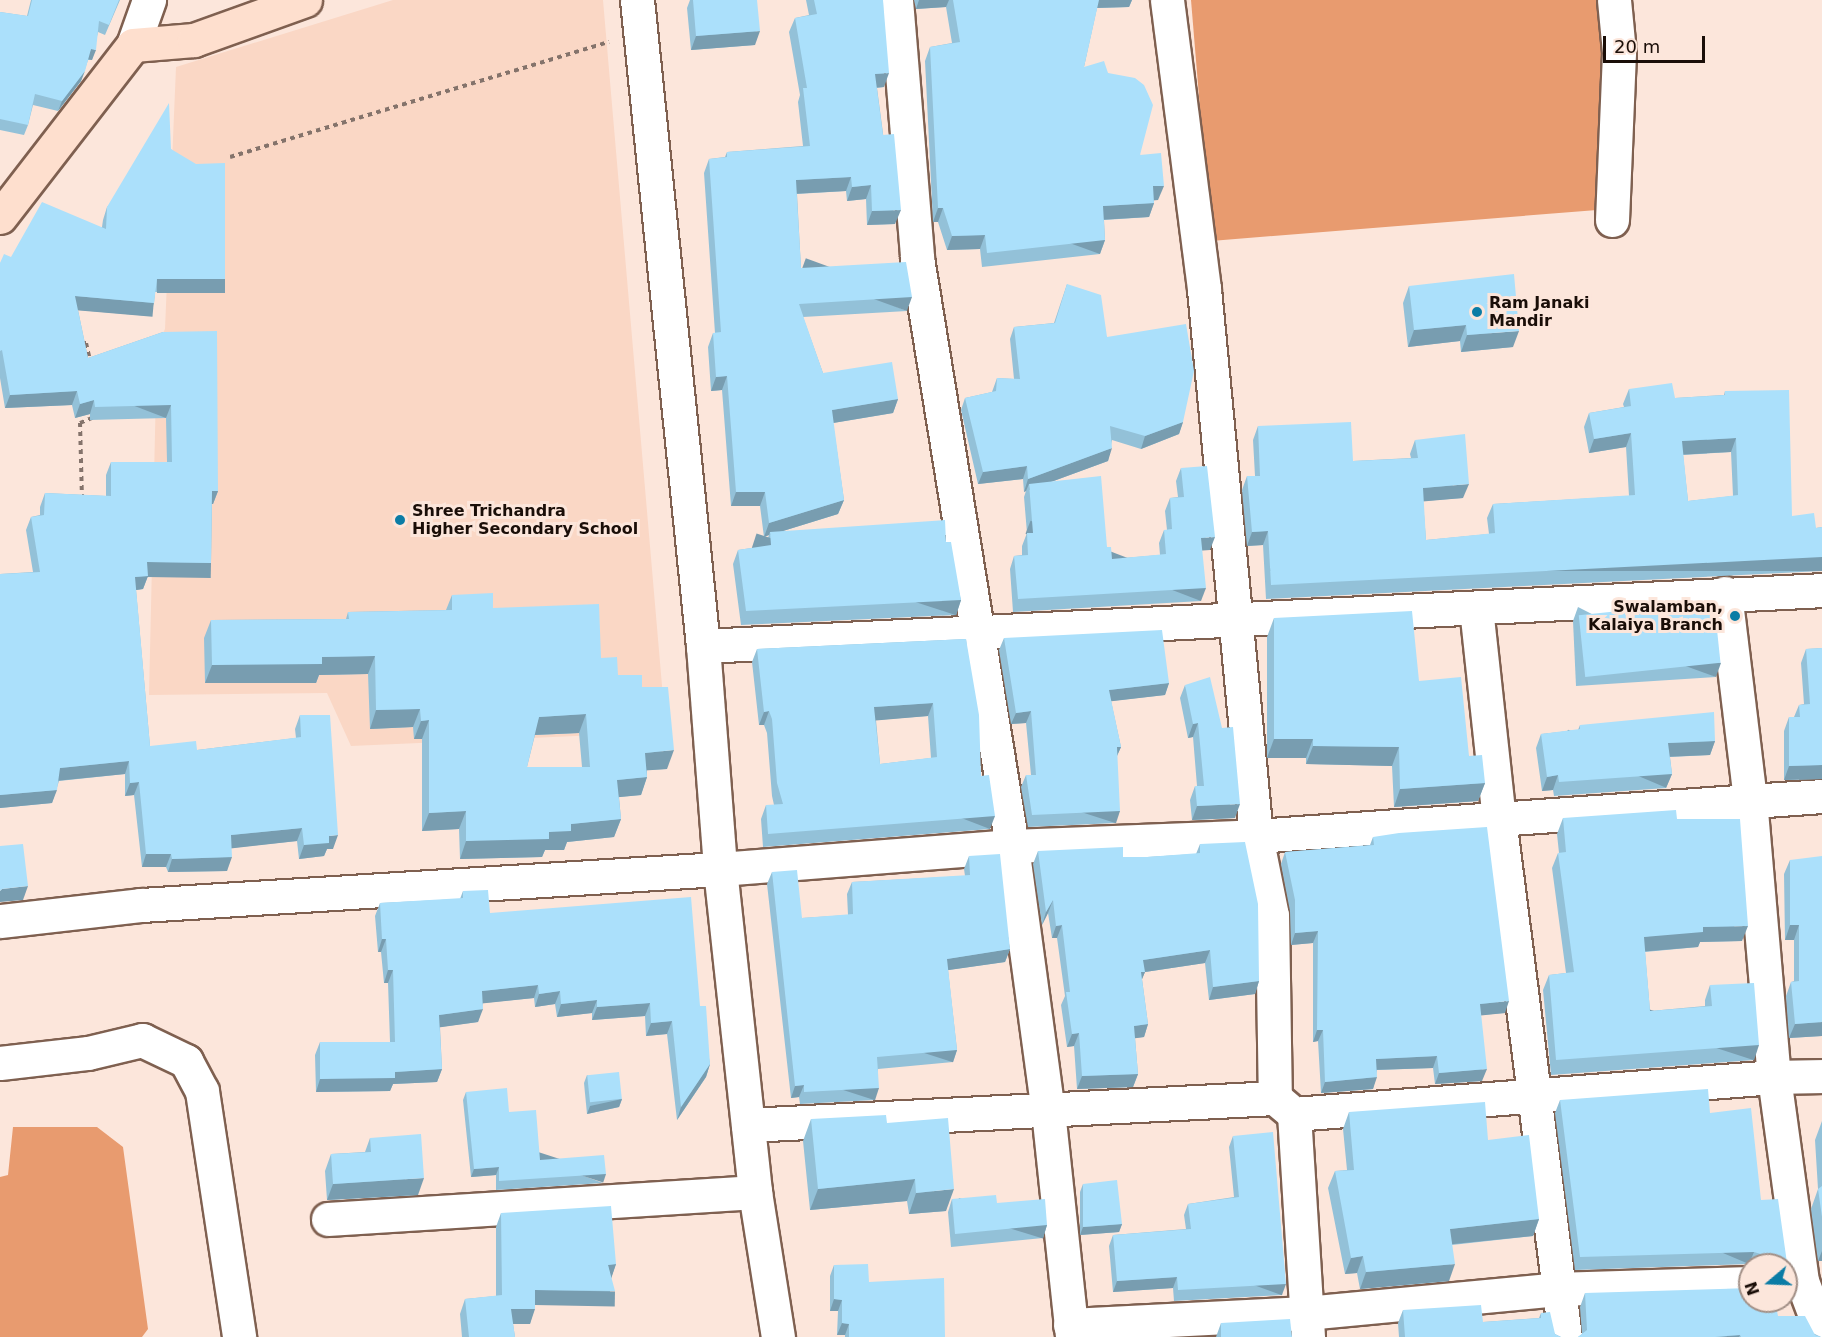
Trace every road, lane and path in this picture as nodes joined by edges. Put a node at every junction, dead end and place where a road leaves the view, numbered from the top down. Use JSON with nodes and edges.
{"nodes":[{"id":1,"x":149,"y":0,"type":"edge"},
{"id":2,"x":305,"y":0,"type":"edge"},
{"id":3,"x":637,"y":0,"type":"edge"},
{"id":4,"x":896,"y":0,"type":"edge"},
{"id":5,"x":1167,"y":0,"type":"edge"},
{"id":6,"x":1614,"y":0,"type":"edge"},
{"id":7,"x":262,"y":6,"type":"edge"},
{"id":8,"x":641,"y":32,"type":"junction"},
{"id":9,"x":133,"y":45,"type":"junction"},
{"id":10,"x":230,"y":157,"type":"dead end"},
{"id":11,"x":0,"y":217,"type":"edge"},
{"id":12,"x":1612,"y":220,"type":"dead end"},
{"id":13,"x":75,"y":343,"type":"edge"},
{"id":14,"x":90,"y":363,"type":"edge"},
{"id":15,"x":101,"y":414,"type":"edge"},
{"id":16,"x":82,"y":501,"type":"edge"},
{"id":17,"x":1822,"y":590,"type":"edge"},
{"id":18,"x":1725,"y":593,"type":"junction"},
{"id":19,"x":1476,"y":608,"type":"junction"},
{"id":20,"x":1234,"y":621,"type":"junction"},
{"id":21,"x":979,"y":633,"type":"junction"},
{"id":22,"x":703,"y":646,"type":"junction"},
{"id":23,"x":1822,"y":796,"type":"edge"},
{"id":24,"x":1750,"y":799,"type":"junction"},
{"id":25,"x":1499,"y":819,"type":"junction"},
{"id":26,"x":1256,"y":836,"type":"junction"},
{"id":27,"x":1012,"y":846,"type":"junction"},
{"id":28,"x":720,"y":869,"type":"junction"},
{"id":29,"x":0,"y":921,"type":"edge"},
{"id":30,"x":8,"y":1055,"type":"edge"},
{"id":31,"x":1822,"y":1076,"type":"edge"},
{"id":32,"x":1774,"y":1077,"type":"junction"},
{"id":33,"x":1537,"y":1094,"type":"junction"},
{"id":34,"x":1285,"y":1106,"type":"junction"},
{"id":35,"x":1048,"y":1111,"type":"junction"},
{"id":36,"x":748,"y":1125,"type":"junction"},
{"id":37,"x":755,"y":1192,"type":"junction"},
{"id":38,"x":327,"y":1219,"type":"dead end"},
{"id":39,"x":1791,"y":1253,"type":"edge"},
{"id":40,"x":1738,"y":1283,"type":"edge"},
{"id":41,"x":1558,"y":1289,"type":"junction"},
{"id":42,"x":1798,"y":1289,"type":"edge"},
{"id":43,"x":1307,"y":1325,"type":"edge"},
{"id":44,"x":1071,"y":1331,"type":"edge"},
{"id":45,"x":1822,"y":1334,"type":"edge"},
{"id":46,"x":239,"y":1337,"type":"edge"},
{"id":47,"x":778,"y":1337,"type":"edge"},
{"id":48,"x":1565,"y":1337,"type":"edge"}],
"edges":[{"from":1,"to":9,"type":"street"},
{"from":2,"to":7,"type":"main road"},
{"from":3,"to":8,"type":"street"},
{"from":4,"to":21,"type":"street"},
{"from":5,"to":20,"type":"street"},
{"from":6,"to":12,"type":"street"},
{"from":7,"to":9,"type":"main road"},
{"from":8,"to":10,"type":"path"},
{"from":8,"to":22,"type":"street"},
{"from":9,"to":11,"type":"main road"},
{"from":13,"to":14,"type":"path"},
{"from":15,"to":16,"type":"path"},
{"from":17,"to":18,"type":"street"},
{"from":18,"to":19,"type":"street"},
{"from":18,"to":24,"type":"street"},
{"from":19,"to":20,"type":"street"},
{"from":19,"to":25,"type":"street"},
{"from":20,"to":21,"type":"street"},
{"from":20,"to":26,"type":"street"},
{"from":21,"to":22,"type":"street"},
{"from":21,"to":27,"type":"street"},
{"from":22,"to":28,"type":"street"},
{"from":23,"to":24,"type":"street"},
{"from":24,"to":25,"type":"street"},
{"from":24,"to":32,"type":"street"},
{"from":25,"to":26,"type":"street"},
{"from":25,"to":33,"type":"street"},
{"from":26,"to":27,"type":"street"},
{"from":26,"to":34,"type":"street"},
{"from":27,"to":28,"type":"street"},
{"from":27,"to":35,"type":"street"},
{"from":28,"to":29,"type":"street"},
{"from":28,"to":36,"type":"street"},
{"from":30,"to":46,"type":"street"},
{"from":31,"to":32,"type":"street"},
{"from":32,"to":33,"type":"street"},
{"from":32,"to":39,"type":"street"},
{"from":33,"to":34,"type":"street"},
{"from":33,"to":41,"type":"street"},
{"from":34,"to":35,"type":"street"},
{"from":34,"to":43,"type":"street"},
{"from":35,"to":36,"type":"street"},
{"from":35,"to":44,"type":"street"},
{"from":36,"to":37,"type":"street"},
{"from":37,"to":38,"type":"street"},
{"from":37,"to":47,"type":"street"},
{"from":40,"to":41,"type":"street"},
{"from":41,"to":43,"type":"street"},
{"from":41,"to":48,"type":"street"},
{"from":42,"to":45,"type":"street"},
{"from":43,"to":44,"type":"street"}]}
